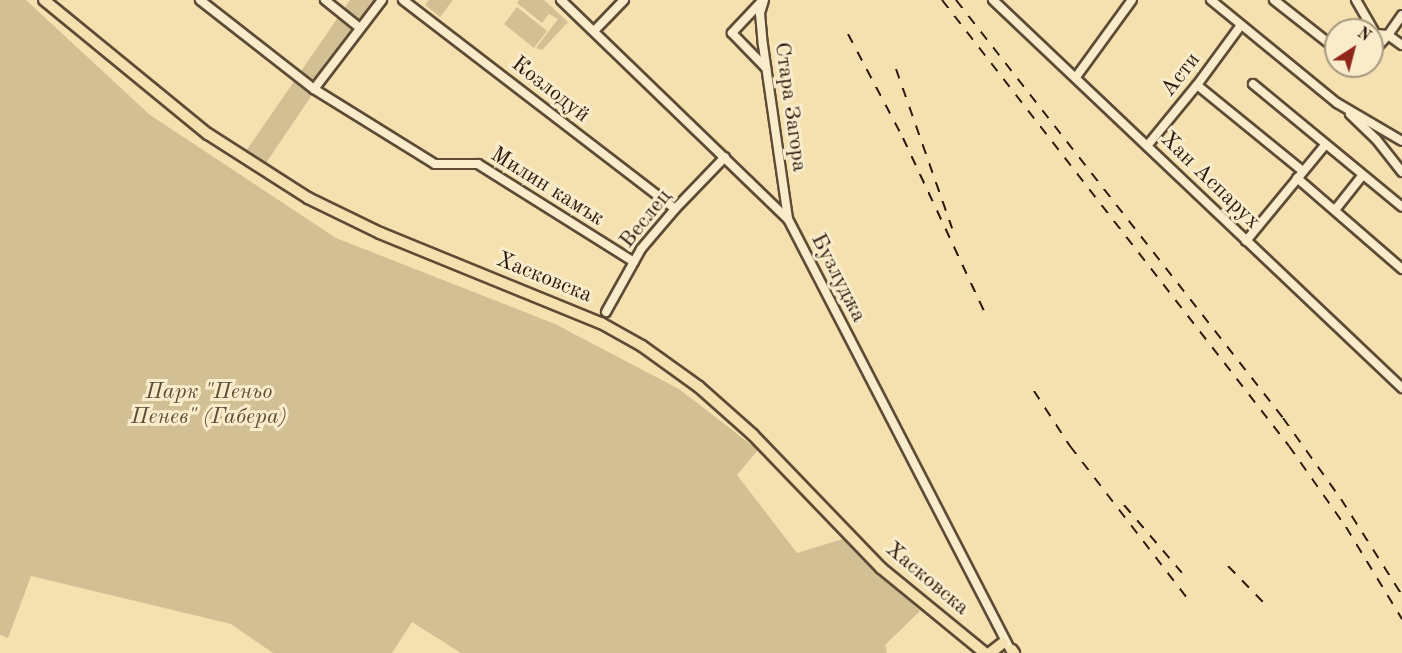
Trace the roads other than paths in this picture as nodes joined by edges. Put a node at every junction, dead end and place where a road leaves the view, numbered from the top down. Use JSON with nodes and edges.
{"nodes":[{"id":1,"x":44,"y":0,"type":"edge"},
{"id":2,"x":200,"y":0,"type":"edge"},
{"id":3,"x":325,"y":0,"type":"edge"},
{"id":4,"x":382,"y":0,"type":"edge"},
{"id":5,"x":403,"y":0,"type":"edge"},
{"id":6,"x":561,"y":0,"type":"edge"},
{"id":7,"x":624,"y":0,"type":"edge"},
{"id":8,"x":764,"y":0,"type":"edge"},
{"id":9,"x":993,"y":0,"type":"edge"},
{"id":10,"x":1132,"y":0,"type":"edge"},
{"id":11,"x":1211,"y":0,"type":"edge"},
{"id":12,"x":1274,"y":0,"type":"edge"},
{"id":13,"x":1356,"y":0,"type":"edge"},
{"id":14,"x":1402,"y":15,"type":"edge"},
{"id":15,"x":1366,"y":18,"type":"edge"},
{"id":16,"x":1241,"y":25,"type":"junction"},
{"id":17,"x":360,"y":27,"type":"junction"},
{"id":18,"x":594,"y":31,"type":"junction"},
{"id":19,"x":1384,"y":35,"type":"edge"},
{"id":20,"x":1388,"y":35,"type":"junction"},
{"id":21,"x":1324,"y":40,"type":"edge"},
{"id":22,"x":1384,"y":40,"type":"edge"},
{"id":23,"x":1402,"y":45,"type":"edge"},
{"id":24,"x":766,"y":68,"type":"junction"},
{"id":25,"x":1076,"y":77,"type":"junction"},
{"id":26,"x":1253,"y":84,"type":"dead end"},
{"id":27,"x":1197,"y":86,"type":"junction"},
{"id":28,"x":314,"y":89,"type":"junction"},
{"id":29,"x":1337,"y":103,"type":"junction"},
{"id":30,"x":1400,"y":138,"type":"edge"},
{"id":31,"x":1325,"y":145,"type":"junction"},
{"id":32,"x":1147,"y":146,"type":"junction"},
{"id":33,"x":725,"y":157,"type":"junction"},
{"id":34,"x":1402,"y":172,"type":"edge"},
{"id":35,"x":1300,"y":175,"type":"junction"},
{"id":36,"x":1362,"y":176,"type":"junction"},
{"id":37,"x":1402,"y":207,"type":"edge"},
{"id":38,"x":675,"y":209,"type":"junction"},
{"id":39,"x":1335,"y":210,"type":"junction"},
{"id":40,"x":788,"y":219,"type":"junction"},
{"id":41,"x":1246,"y":241,"type":"junction"},
{"id":42,"x":634,"y":262,"type":"junction"},
{"id":43,"x":1402,"y":269,"type":"edge"},
{"id":44,"x":606,"y":312,"type":"dead end"},
{"id":45,"x":1402,"y":388,"type":"edge"},
{"id":46,"x":1008,"y":648,"type":"edge"},
{"id":47,"x":988,"y":653,"type":"edge"}],
"edges":[{"from":1,"to":47,"type":"main road","name":"Хасковска"},
{"from":2,"to":28,"type":"street","name":"Милин камък"},
{"from":3,"to":17,"type":"street"},
{"from":4,"to":17,"type":"street"},
{"from":5,"to":38,"type":"street","name":"Козлодуй"},
{"from":6,"to":18,"type":"street","name":"Бузлуджа"},
{"from":7,"to":18,"type":"street"},
{"from":8,"to":24,"type":"street","name":"Стара Загора"},
{"from":8,"to":24,"type":"street"},
{"from":9,"to":25,"type":"street","name":"Хан Аспарух"},
{"from":10,"to":25,"type":"street"},
{"from":11,"to":16,"type":"street"},
{"from":12,"to":21,"type":"street"},
{"from":13,"to":15,"type":"street"},
{"from":14,"to":20,"type":"street"},
{"from":16,"to":27,"type":"street","name":"Асти"},
{"from":16,"to":29,"type":"street"},
{"from":17,"to":28,"type":"street"},
{"from":18,"to":33,"type":"street","name":"Бузлуджа"},
{"from":19,"to":20,"type":"street"},
{"from":20,"to":22,"type":"street"},
{"from":20,"to":23,"type":"street"},
{"from":24,"to":40,"type":"street","name":"Стара Загора"},
{"from":25,"to":32,"type":"street","name":"Хан Аспарух"},
{"from":26,"to":31,"type":"street"},
{"from":27,"to":32,"type":"street","name":"Асти"},
{"from":27,"to":35,"type":"street"},
{"from":28,"to":42,"type":"street","name":"Милин камък"},
{"from":29,"to":30,"type":"street"},
{"from":29,"to":34,"type":"street"},
{"from":31,"to":35,"type":"street"},
{"from":31,"to":36,"type":"street"},
{"from":32,"to":41,"type":"street","name":"Хан Аспарух"},
{"from":33,"to":38,"type":"street","name":"Веслец"},
{"from":33,"to":40,"type":"street","name":"Бузлуджа"},
{"from":35,"to":39,"type":"street"},
{"from":35,"to":41,"type":"street"},
{"from":36,"to":37,"type":"street"},
{"from":36,"to":39,"type":"street"},
{"from":38,"to":42,"type":"street","name":"Веслец"},
{"from":39,"to":43,"type":"street"},
{"from":40,"to":46,"type":"street","name":"Бузлуджа"},
{"from":41,"to":45,"type":"street","name":"Хан Аспарух"},
{"from":42,"to":44,"type":"street","name":"Веслец"},
{"from":46,"to":47,"type":"main road"}]}
